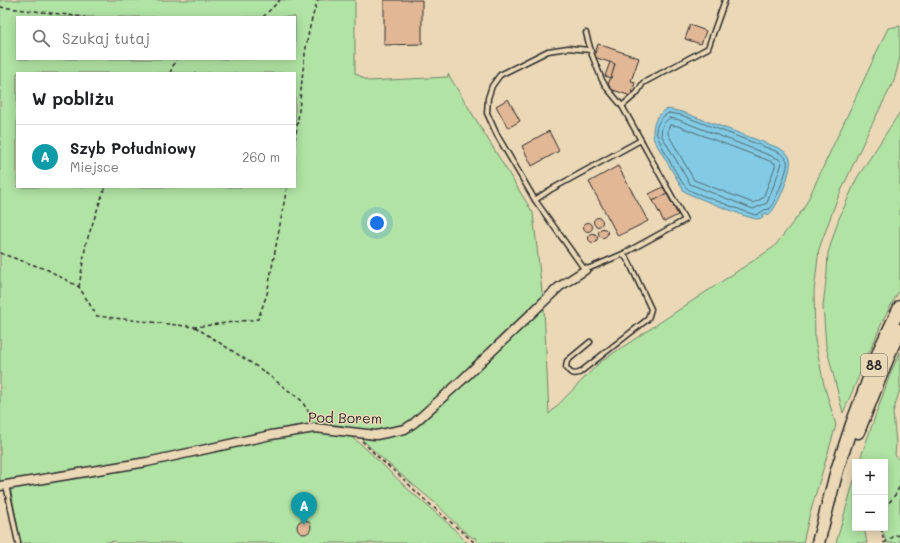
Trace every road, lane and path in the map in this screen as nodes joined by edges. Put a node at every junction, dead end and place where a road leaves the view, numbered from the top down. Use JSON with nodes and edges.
{"nodes":[{"id":1,"x":280,"y":0,"type":"edge"},
{"id":2,"x":318,"y":0,"type":"edge"},
{"id":3,"x":725,"y":0,"type":"edge"},
{"id":4,"x":0,"y":7,"type":"edge"},
{"id":5,"x":76,"y":16,"type":"edge"},
{"id":6,"x":264,"y":16,"type":"edge"},
{"id":7,"x":586,"y":33,"type":"dead end"},
{"id":8,"x":590,"y":50,"type":"junction"},
{"id":9,"x":176,"y":60,"type":"edge"},
{"id":10,"x":170,"y":72,"type":"edge"},
{"id":11,"x":622,"y":106,"type":"junction"},
{"id":12,"x":296,"y":131,"type":"edge"},
{"id":13,"x":641,"y":140,"type":"junction"},
{"id":14,"x":105,"y":188,"type":"edge"},
{"id":15,"x":287,"y":188,"type":"edge"},
{"id":16,"x":535,"y":200,"type":"junction"},
{"id":17,"x":0,"y":253,"type":"edge"},
{"id":18,"x":623,"y":254,"type":"junction"},
{"id":19,"x":585,"y":270,"type":"junction"},
{"id":20,"x":80,"y":287,"type":"junction"},
{"id":21,"x":900,"y":307,"type":"edge"},
{"id":22,"x":195,"y":327,"type":"junction"},
{"id":23,"x":900,"y":330,"type":"edge"},
{"id":24,"x":590,"y":342,"type":"dead end"},
{"id":25,"x":329,"y":429,"type":"junction"},
{"id":26,"x":352,"y":432,"type":"junction"},
{"id":27,"x":3,"y":485,"type":"edge"},
{"id":28,"x":900,"y":486,"type":"edge"},
{"id":29,"x":888,"y":504,"type":"edge"},
{"id":30,"x":881,"y":531,"type":"edge"},
{"id":31,"x":900,"y":536,"type":"edge"},
{"id":32,"x":18,"y":543,"type":"edge"},
{"id":33,"x":475,"y":543,"type":"edge"},
{"id":34,"x":818,"y":543,"type":"edge"},
{"id":35,"x":826,"y":543,"type":"edge"},
{"id":36,"x":884,"y":543,"type":"edge"}],
"edges":[{"from":1,"to":6,"type":"path"},
{"from":2,"to":12,"type":"path"},
{"from":3,"to":11,"type":"lane"},
{"from":4,"to":5,"type":"path"},
{"from":7,"to":8,"type":"lane"},
{"from":8,"to":11,"type":"lane"},
{"from":8,"to":16,"type":"lane"},
{"from":9,"to":10,"type":"path"},
{"from":11,"to":13,"type":"lane"},
{"from":13,"to":16,"type":"lane"},
{"from":13,"to":18,"type":"lane"},
{"from":14,"to":20,"type":"path"},
{"from":15,"to":22,"type":"path"},
{"from":16,"to":19,"type":"lane"},
{"from":17,"to":20,"type":"path"},
{"from":18,"to":19,"type":"lane"},
{"from":18,"to":24,"type":"lane"},
{"from":19,"to":26,"type":"street","name":"Pod Borem"},
{"from":20,"to":22,"type":"path"},
{"from":21,"to":34,"type":"main road","number":"88"},
{"from":22,"to":25,"type":"path"},
{"from":23,"to":35,"type":"main road","number":"88"},
{"from":25,"to":26,"type":"street","name":"Pod Borem"},
{"from":25,"to":27,"type":"street","name":"Pod Borem"},
{"from":26,"to":33,"type":"path"},
{"from":27,"to":32,"type":"lane"},
{"from":28,"to":29,"type":"path"},
{"from":30,"to":36,"type":"path"},
{"from":31,"to":36,"type":"path"}]}
